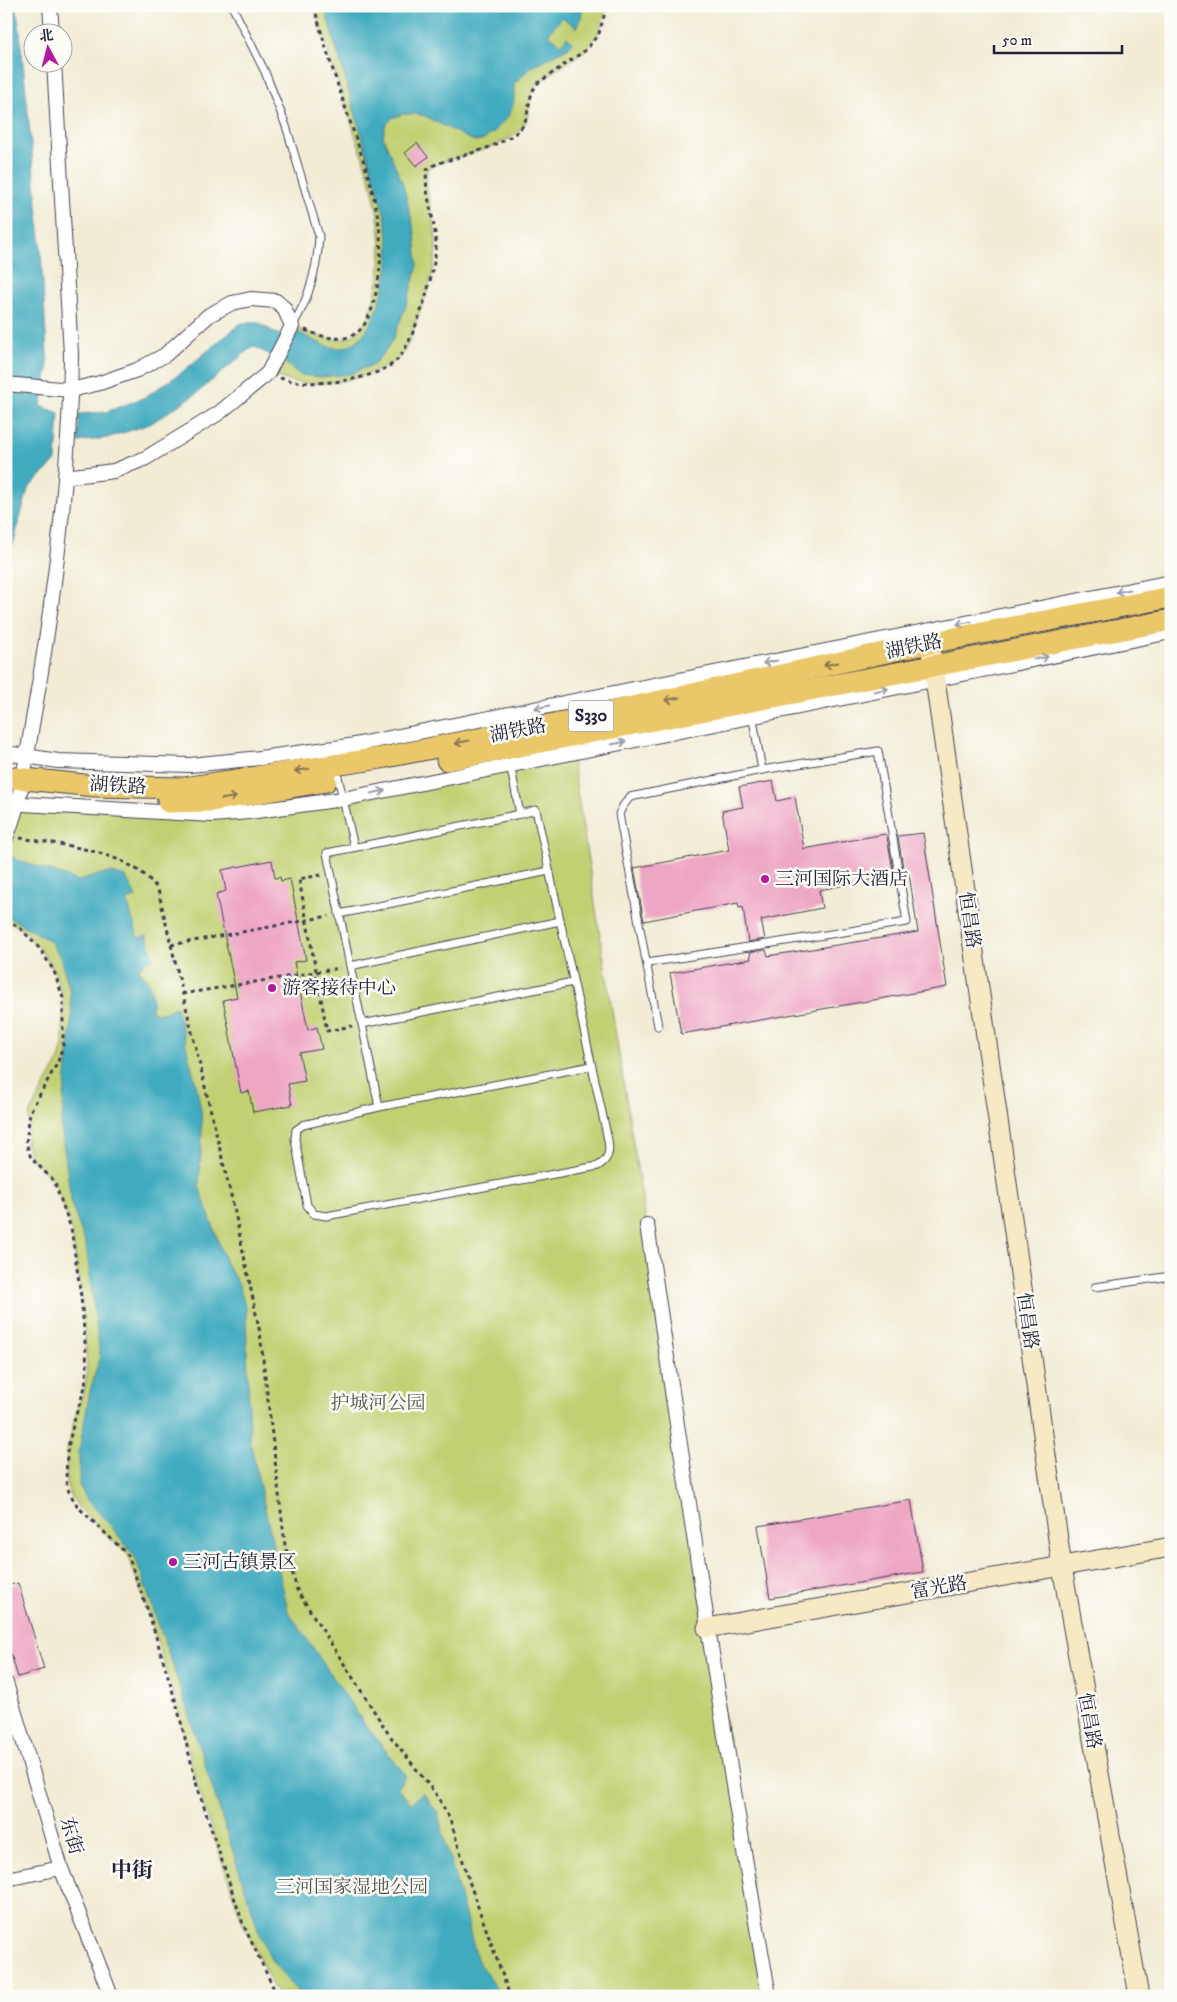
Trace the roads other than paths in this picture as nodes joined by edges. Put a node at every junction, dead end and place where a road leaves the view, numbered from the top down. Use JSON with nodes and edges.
{"nodes":[{"id":1,"x":50,"y":6,"type":"edge"},
{"id":2,"x":232,"y":6,"type":"edge"},
{"id":3,"x":51,"y":22,"type":"edge"},
{"id":4,"x":55,"y":72,"type":"edge"},
{"id":5,"x":292,"y":326,"type":"junction"},
{"id":6,"x":6,"y":384,"type":"edge"},
{"id":7,"x":71,"y":390,"type":"junction"},
{"id":8,"x":64,"y":477,"type":"junction"},
{"id":9,"x":1171,"y":582,"type":"edge"},
{"id":10,"x":1171,"y":596,"type":"edge"},
{"id":11,"x":1171,"y":620,"type":"edge"},
{"id":12,"x":1171,"y":632,"type":"edge"},
{"id":13,"x":929,"y":643,"type":"junction"},
{"id":14,"x":934,"y":673,"type":"junction"},
{"id":15,"x":751,"y":709,"type":"junction"},
{"id":16,"x":507,"y":749,"type":"junction"},
{"id":17,"x":6,"y":754,"type":"edge"},
{"id":18,"x":26,"y":757,"type":"junction"},
{"id":19,"x":762,"y":770,"type":"junction"},
{"id":20,"x":339,"y":781,"type":"junction"},
{"id":21,"x":13,"y":790,"type":"edge"},
{"id":22,"x":520,"y":814,"type":"junction"},
{"id":23,"x":7,"y":836,"type":"edge"},
{"id":24,"x":354,"y":847,"type":"junction"},
{"id":25,"x":549,"y":871,"type":"junction"},
{"id":26,"x":339,"y":914,"type":"junction"},
{"id":27,"x":560,"y":921,"type":"junction"},
{"id":28,"x":647,"y":963,"type":"junction"},
{"id":29,"x":350,"y":966,"type":"junction"},
{"id":30,"x":573,"y":982,"type":"junction"},
{"id":31,"x":362,"y":1024,"type":"junction"},
{"id":32,"x":658,"y":1026,"type":"dead end"},
{"id":33,"x":591,"y":1066,"type":"junction"},
{"id":34,"x":379,"y":1107,"type":"junction"},
{"id":35,"x":647,"y":1225,"type":"dead end"},
{"id":36,"x":1171,"y":1276,"type":"edge"},
{"id":37,"x":1095,"y":1287,"type":"dead end"},
{"id":38,"x":1171,"y":1547,"type":"edge"},
{"id":39,"x":1062,"y":1567,"type":"junction"},
{"id":40,"x":707,"y":1628,"type":"junction"},
{"id":41,"x":6,"y":1683,"type":"edge"},
{"id":42,"x":61,"y":1868,"type":"junction"},
{"id":43,"x":6,"y":1879,"type":"edge"},
{"id":44,"x":111,"y":1996,"type":"edge"},
{"id":45,"x":769,"y":1996,"type":"edge"},
{"id":46,"x":1139,"y":1996,"type":"edge"}],
"edges":[{"from":1,"to":3,"type":"street"},
{"from":2,"to":5,"type":"lane"},
{"from":4,"to":7,"type":"street"},
{"from":5,"to":7,"type":"street"},
{"from":5,"to":8,"type":"street"},
{"from":6,"to":7,"type":"street"},
{"from":7,"to":8,"type":"street"},
{"from":8,"to":18,"type":"street"},
{"from":9,"to":18,"type":"street","one_way":true},
{"from":10,"to":13,"type":"main road","name":"湖铁路","number":"S330"},
{"from":11,"to":14,"type":"main road","name":"湖铁路","number":"S330"},
{"from":14,"to":12,"type":"street","one_way":true},
{"from":13,"to":14,"type":"street","name":"恒昌路"},
{"from":13,"to":16,"type":"main road","name":"湖铁路","number":"S330","one_way":true},
{"from":15,"to":14,"type":"main road","name":"湖铁路","number":"S330","one_way":true},
{"from":14,"to":39,"type":"street","name":"恒昌路"},
{"from":16,"to":15,"type":"main road","name":"湖铁路","number":"S330","one_way":true},
{"from":15,"to":19,"type":"lane"},
{"from":20,"to":16,"type":"street","one_way":true},
{"from":16,"to":20,"type":"main road","name":"湖铁路","number":"S330"},
{"from":16,"to":22,"type":"lane"},
{"from":17,"to":18,"type":"street"},
{"from":18,"to":21,"type":"street"},
{"from":19,"to":28,"type":"lane"},
{"from":19,"to":28,"type":"lane"},
{"from":20,"to":21,"type":"main road","name":"湖铁路","number":"S330"},
{"from":21,"to":20,"type":"street","one_way":true},
{"from":20,"to":24,"type":"lane"},
{"from":21,"to":23,"type":"street"},
{"from":22,"to":24,"type":"lane"},
{"from":22,"to":25,"type":"lane"},
{"from":24,"to":26,"type":"lane"},
{"from":25,"to":26,"type":"lane"},
{"from":25,"to":27,"type":"lane"},
{"from":26,"to":29,"type":"lane"},
{"from":27,"to":29,"type":"lane"},
{"from":27,"to":30,"type":"lane"},
{"from":28,"to":32,"type":"lane"},
{"from":29,"to":31,"type":"lane"},
{"from":30,"to":31,"type":"lane"},
{"from":30,"to":33,"type":"lane"},
{"from":31,"to":34,"type":"lane"},
{"from":33,"to":34,"type":"lane"},
{"from":33,"to":34,"type":"lane"},
{"from":35,"to":40,"type":"street"},
{"from":36,"to":37,"type":"lane"},
{"from":38,"to":39,"type":"street","name":"富光路"},
{"from":39,"to":40,"type":"street","name":"富光路"},
{"from":39,"to":46,"type":"street","name":"恒昌路"},
{"from":40,"to":45,"type":"street"},
{"from":41,"to":42,"type":"street","name":"东街"},
{"from":42,"to":43,"type":"street"},
{"from":42,"to":44,"type":"street","name":"东街"}]}
